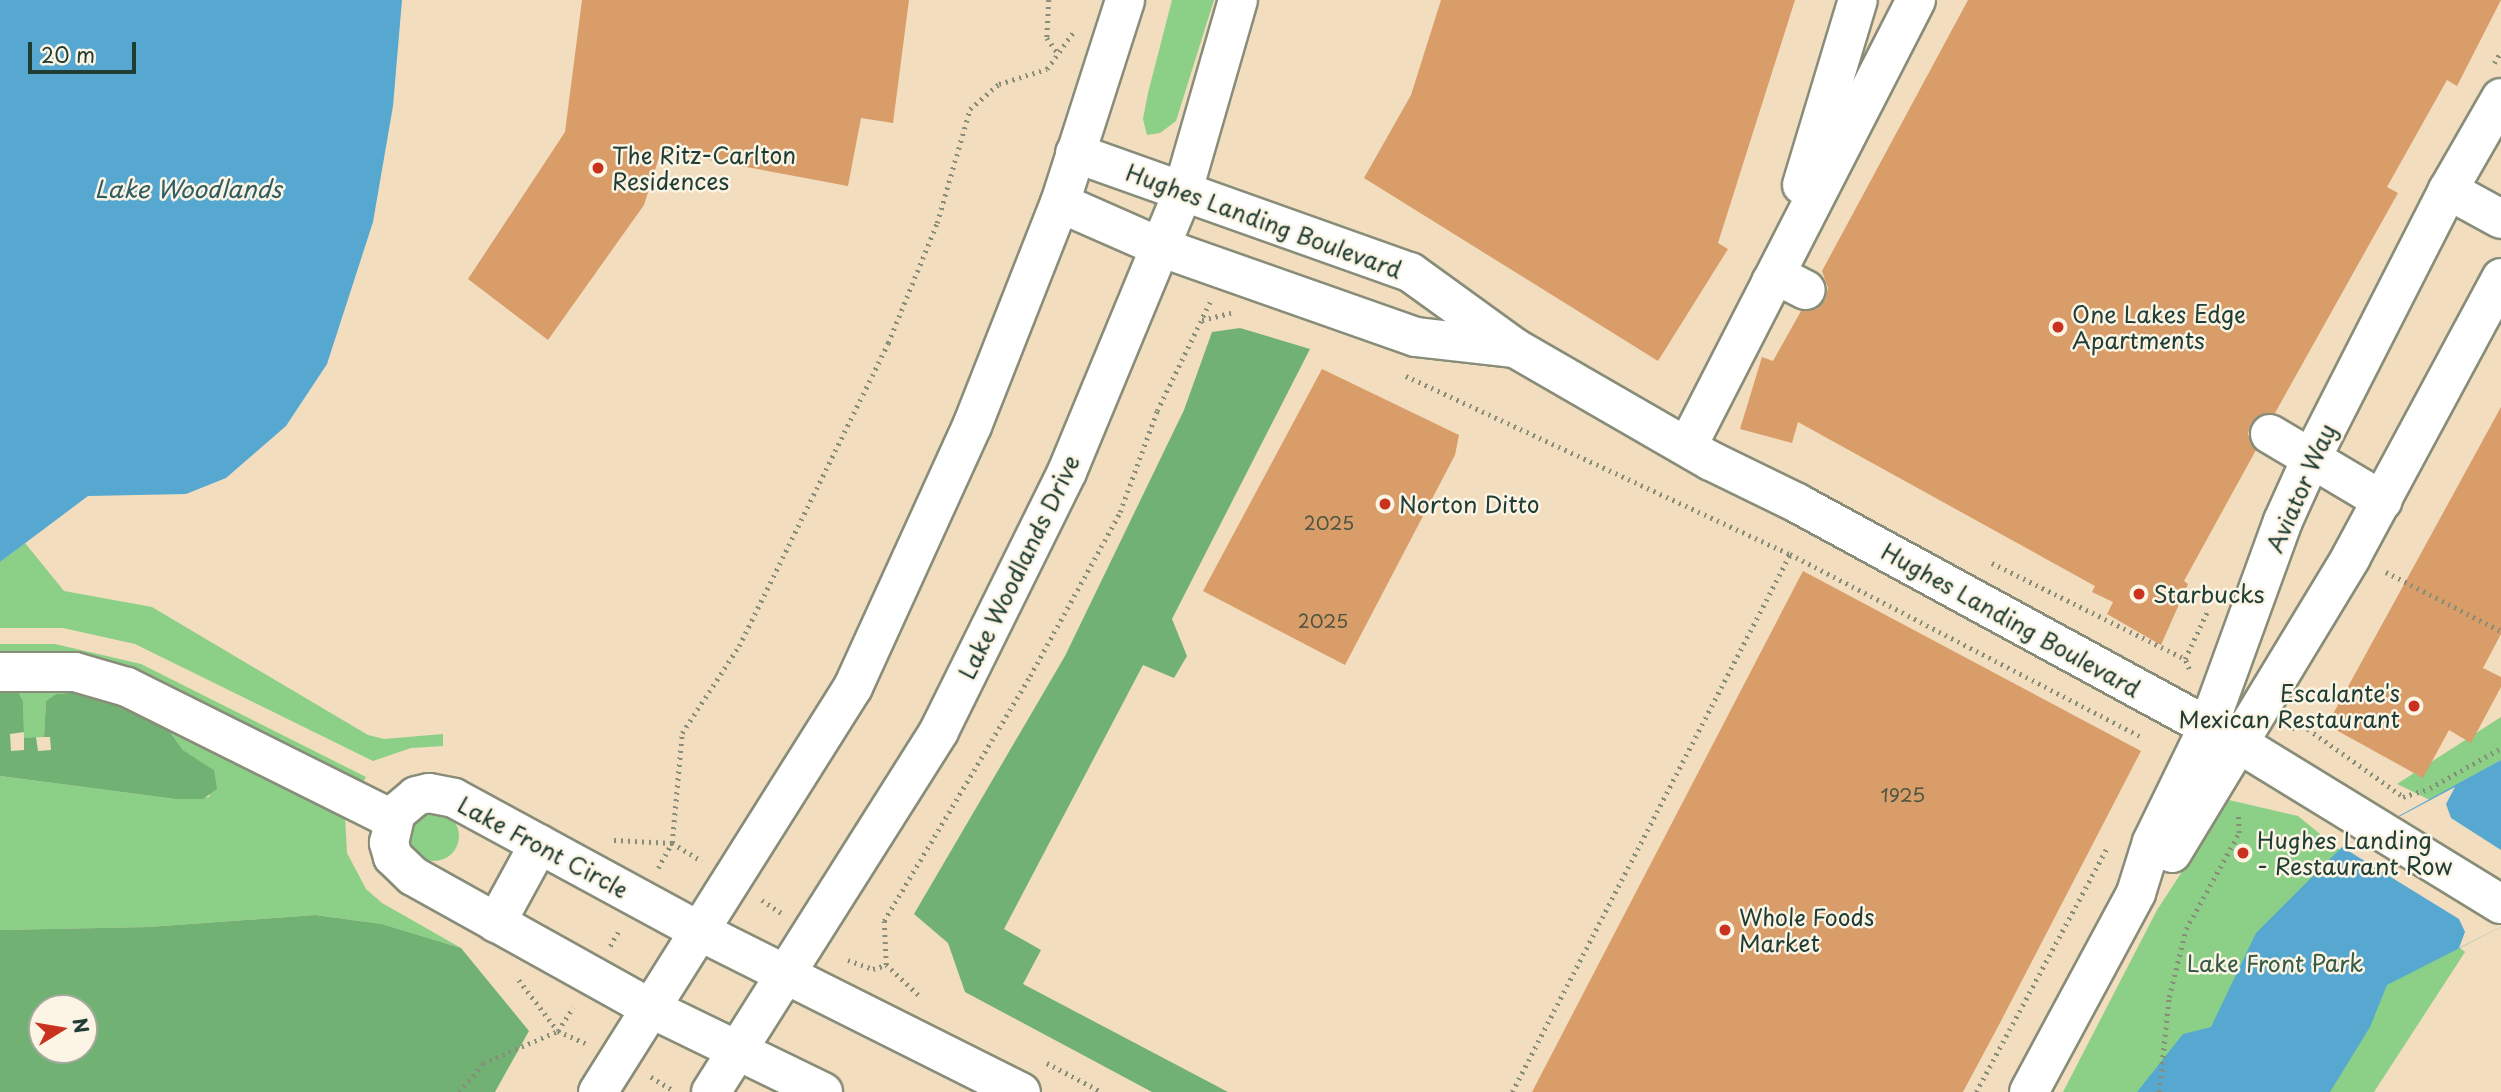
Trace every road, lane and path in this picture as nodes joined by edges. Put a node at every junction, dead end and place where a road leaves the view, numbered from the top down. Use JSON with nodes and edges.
{"nodes":[{"id":1,"x":1049,"y":0,"type":"edge"},
{"id":2,"x":1125,"y":0,"type":"edge"},
{"id":3,"x":1238,"y":0,"type":"edge"},
{"id":4,"x":1858,"y":0,"type":"edge"},
{"id":5,"x":1916,"y":0,"type":"edge"},
{"id":6,"x":1080,"y":23,"type":"dead end"},
{"id":7,"x":1058,"y":53,"type":"junction"},
{"id":8,"x":2501,"y":98,"type":"edge"},
{"id":9,"x":1075,"y":153,"type":"junction"},
{"id":10,"x":2448,"y":190,"type":"junction"},
{"id":11,"x":1182,"y":194,"type":"junction"},
{"id":12,"x":1060,"y":203,"type":"junction"},
{"id":13,"x":2501,"y":219,"type":"edge"},
{"id":14,"x":1160,"y":247,"type":"junction"},
{"id":15,"x":1225,"y":270,"type":"junction"},
{"id":16,"x":1787,"y":276,"type":"junction"},
{"id":17,"x":2501,"y":278,"type":"edge"},
{"id":18,"x":1236,"y":312,"type":"dead end"},
{"id":19,"x":1201,"y":320,"type":"junction"},
{"id":20,"x":1515,"y":348,"type":"junction"},
{"id":21,"x":1392,"y":370,"type":"dead end"},
{"id":22,"x":2270,"y":433,"type":"dead end"},
{"id":23,"x":1688,"y":445,"type":"junction"},
{"id":24,"x":2311,"y":459,"type":"junction"},
{"id":25,"x":2382,"y":501,"type":"junction"},
{"id":26,"x":1790,"y":554,"type":"junction"},
{"id":27,"x":0,"y":672,"type":"edge"},
{"id":28,"x":2172,"y":707,"type":"junction"},
{"id":29,"x":2223,"y":735,"type":"junction"},
{"id":30,"x":2501,"y":748,"type":"edge"},
{"id":31,"x":2403,"y":797,"type":"dead end"},
{"id":32,"x":2237,"y":807,"type":"dead end"},
{"id":33,"x":392,"y":819,"type":"junction"},
{"id":34,"x":2112,"y":839,"type":"dead end"},
{"id":35,"x":539,"y":844,"type":"junction"},
{"id":36,"x":639,"y":899,"type":"junction"},
{"id":37,"x":2501,"y":904,"type":"edge"},
{"id":38,"x":496,"y":923,"type":"junction"},
{"id":39,"x":699,"y":932,"type":"junction"},
{"id":40,"x":886,"y":965,"type":"dead end"},
{"id":41,"x":785,"y":975,"type":"junction"},
{"id":42,"x":592,"y":976,"type":"junction"},
{"id":43,"x":650,"y":1008,"type":"junction"},
{"id":44,"x":741,"y":1050,"type":"junction"},
{"id":45,"x":459,"y":1092,"type":"edge"},
{"id":46,"x":598,"y":1092,"type":"edge"},
{"id":47,"x":711,"y":1092,"type":"edge"},
{"id":48,"x":824,"y":1092,"type":"edge"},
{"id":49,"x":1021,"y":1092,"type":"edge"},
{"id":50,"x":1512,"y":1092,"type":"edge"},
{"id":51,"x":1976,"y":1092,"type":"edge"},
{"id":52,"x":2029,"y":1092,"type":"edge"},
{"id":53,"x":2159,"y":1092,"type":"edge"}],
"edges":[{"from":1,"to":7,"type":"path"},
{"from":2,"to":9,"type":"street"},
{"from":3,"to":11,"type":"street","name":"Lake Woodlands Drive"},
{"from":4,"to":16,"type":"street"},
{"from":5,"to":16,"type":"street"},
{"from":6,"to":7,"type":"path"},
{"from":7,"to":36,"type":"path"},
{"from":8,"to":10,"type":"street","name":"Aviator Way"},
{"from":9,"to":11,"type":"street","name":"Hughes Landing Boulevard"},
{"from":9,"to":12,"type":"street"},
{"from":10,"to":13,"type":"street"},
{"from":10,"to":24,"type":"street","name":"Aviator Way"},
{"from":11,"to":14,"type":"street","name":"Lake Woodlands Drive"},
{"from":11,"to":20,"type":"street","name":"Hughes Landing Boulevard"},
{"from":12,"to":14,"type":"street","name":"Hughes Landing Boulevard"},
{"from":12,"to":39,"type":"street"},
{"from":14,"to":15,"type":"street","name":"Hughes Landing Boulevard"},
{"from":14,"to":41,"type":"street","name":"Lake Woodlands Drive"},
{"from":15,"to":19,"type":"path"},
{"from":15,"to":20,"type":"street","name":"Hughes Landing Boulevard"},
{"from":16,"to":23,"type":"street"},
{"from":17,"to":25,"type":"street","name":"Aviator Way"},
{"from":18,"to":19,"type":"path"},
{"from":19,"to":40,"type":"path"},
{"from":20,"to":23,"type":"street","name":"Hughes Landing Boulevard"},
{"from":21,"to":26,"type":"path"},
{"from":22,"to":24,"type":"street"},
{"from":23,"to":28,"type":"street","name":"Hughes Landing Boulevard"},
{"from":24,"to":25,"type":"street"},
{"from":24,"to":29,"type":"street","name":"Aviator Way"},
{"from":25,"to":29,"type":"street","name":"Aviator Way"},
{"from":26,"to":28,"type":"path"},
{"from":26,"to":50,"type":"path"},
{"from":27,"to":33,"type":"street"},
{"from":28,"to":29,"type":"street","name":"Hughes Landing Boulevard"},
{"from":29,"to":37,"type":"street","name":"Hughes Landing Boulevard"},
{"from":29,"to":52,"type":"street","name":"Aviator Way"},
{"from":30,"to":31,"type":"path"},
{"from":32,"to":53,"type":"path"},
{"from":33,"to":35,"type":"street","name":"Lake Front Circle"},
{"from":33,"to":38,"type":"street"},
{"from":34,"to":51,"type":"path"},
{"from":35,"to":36,"type":"street","name":"Lake Front Circle"},
{"from":35,"to":38,"type":"street"},
{"from":36,"to":39,"type":"street","name":"Lake Front Circle"},
{"from":36,"to":42,"type":"path"},
{"from":38,"to":42,"type":"street"},
{"from":39,"to":41,"type":"street","name":"Lake Front Circle"},
{"from":39,"to":43,"type":"street"},
{"from":41,"to":44,"type":"street","name":"Lake Woodlands Drive"},
{"from":41,"to":49,"type":"street","name":"Lake Front Circle"},
{"from":42,"to":43,"type":"street"},
{"from":42,"to":45,"type":"path"},
{"from":43,"to":44,"type":"street"},
{"from":43,"to":46,"type":"street"},
{"from":44,"to":47,"type":"street","name":"Lake Woodlands Drive"},
{"from":44,"to":48,"type":"street"}]}
